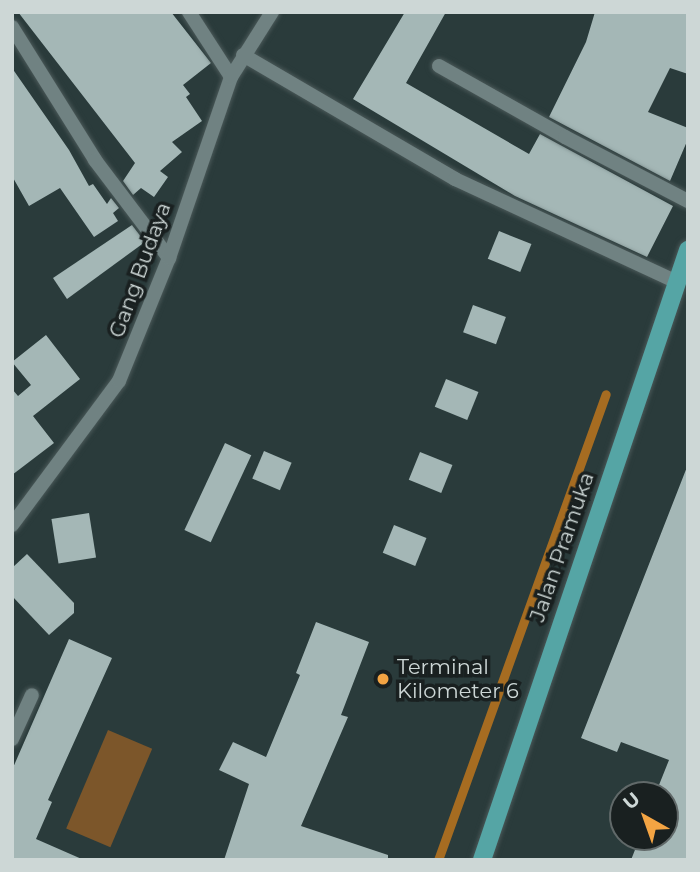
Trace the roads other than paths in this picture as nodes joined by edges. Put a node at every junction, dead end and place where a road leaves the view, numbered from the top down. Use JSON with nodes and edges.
{"nodes":[{"id":1,"x":189,"y":12,"type":"edge"},
{"id":2,"x":272,"y":12,"type":"edge"},
{"id":3,"x":12,"y":27,"type":"edge"},
{"id":4,"x":243,"y":55,"type":"junction"},
{"id":5,"x":439,"y":66,"type":"dead end"},
{"id":6,"x":231,"y":77,"type":"junction"},
{"id":7,"x":688,"y":201,"type":"edge"},
{"id":8,"x":169,"y":258,"type":"junction"},
{"id":9,"x":686,"y":258,"type":"edge"},
{"id":10,"x":675,"y":281,"type":"junction"},
{"id":11,"x":14,"y":516,"type":"edge"},
{"id":12,"x":32,"y":695,"type":"dead end"},
{"id":13,"x":12,"y":739,"type":"edge"},
{"id":14,"x":482,"y":860,"type":"edge"}],
"edges":[{"from":1,"to":6,"type":"street"},
{"from":2,"to":4,"type":"street","name":"Gang Budaya"},
{"from":3,"to":8,"type":"street"},
{"from":4,"to":6,"type":"street","name":"Gang Budaya"},
{"from":4,"to":10,"type":"street"},
{"from":5,"to":7,"type":"street"},
{"from":6,"to":8,"type":"street","name":"Gang Budaya"},
{"from":8,"to":11,"type":"street","name":"Gang Budaya"},
{"from":9,"to":10,"type":"main road","name":"Jalan Pramuka"},
{"from":10,"to":14,"type":"main road","name":"Jalan Pramuka"},
{"from":12,"to":13,"type":"street"}]}
